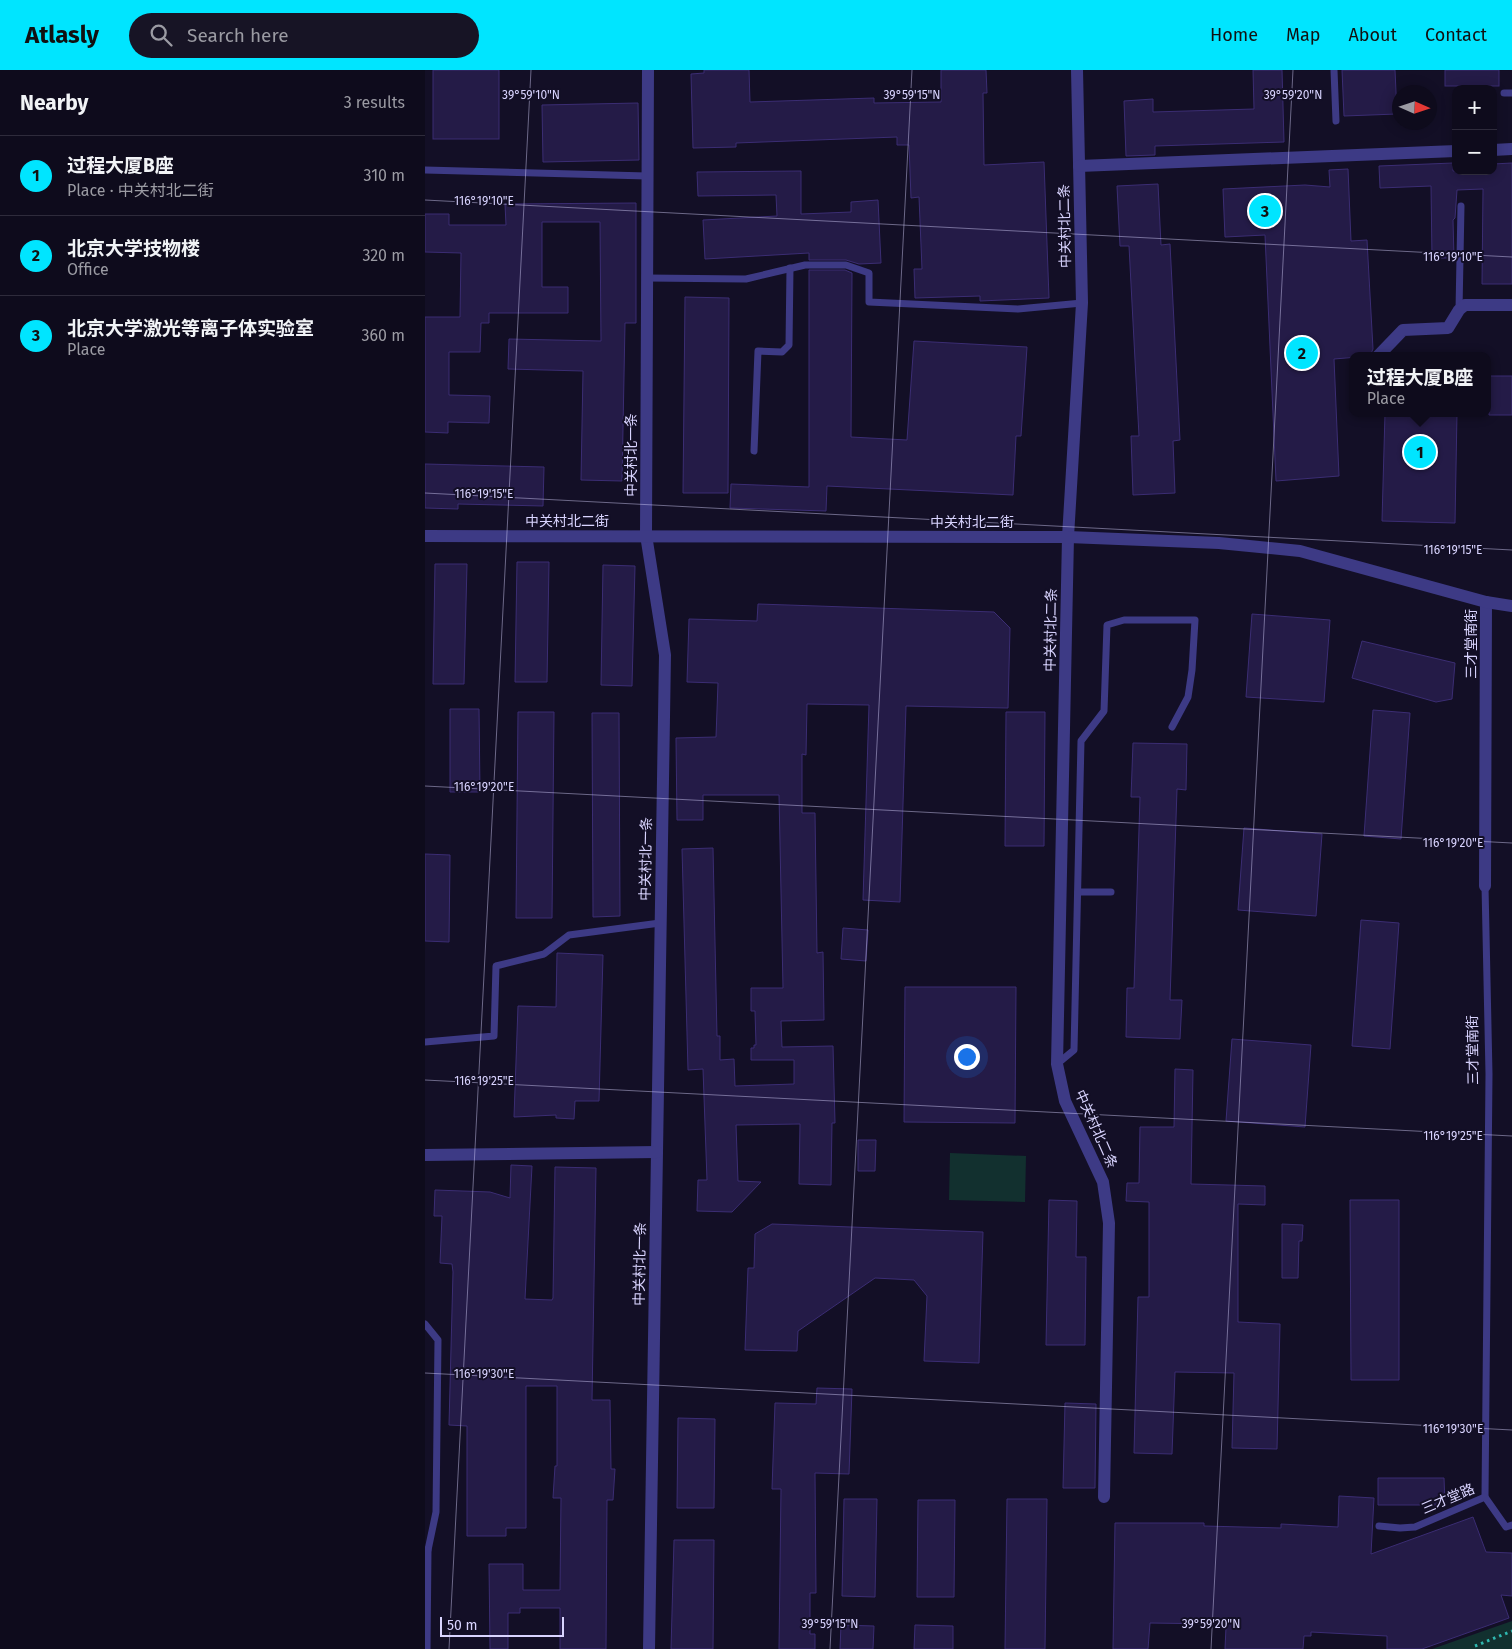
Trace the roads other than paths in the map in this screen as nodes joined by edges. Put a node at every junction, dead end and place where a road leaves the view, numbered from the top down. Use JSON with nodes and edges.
{"nodes":[{"id":1,"x":648,"y":70,"type":"edge"},
{"id":2,"x":1077,"y":70,"type":"edge"},
{"id":3,"x":1334,"y":70,"type":"edge"},
{"id":4,"x":1336,"y":122,"type":"dead end"},
{"id":5,"x":1512,"y":149,"type":"edge"},
{"id":6,"x":1497,"y":150,"type":"edge"},
{"id":7,"x":1452,"y":151,"type":"edge"},
{"id":8,"x":1079,"y":166,"type":"junction"},
{"id":9,"x":425,"y":170,"type":"edge"},
{"id":10,"x":647,"y":176,"type":"junction"},
{"id":11,"x":1461,"y":206,"type":"dead end"},
{"id":12,"x":790,"y":268,"type":"junction"},
{"id":13,"x":647,"y":278,"type":"junction"},
{"id":14,"x":1082,"y":303,"type":"junction"},
{"id":15,"x":1512,"y":305,"type":"edge"},
{"id":16,"x":1459,"y":310,"type":"junction"},
{"id":17,"x":1382,"y":352,"type":"edge"},
{"id":18,"x":755,"y":451,"type":"dead end"},
{"id":19,"x":646,"y":535,"type":"junction"},
{"id":20,"x":425,"y":536,"type":"edge"},
{"id":21,"x":1068,"y":537,"type":"junction"},
{"id":22,"x":1487,"y":602,"type":"junction"},
{"id":23,"x":1512,"y":606,"type":"edge"},
{"id":24,"x":1172,"y":727,"type":"dead end"},
{"id":25,"x":1485,"y":886,"type":"joint"},
{"id":26,"x":1078,"y":892,"type":"junction"},
{"id":27,"x":1111,"y":892,"type":"dead end"},
{"id":28,"x":660,"y":923,"type":"junction"},
{"id":29,"x":425,"y":1042,"type":"edge"},
{"id":30,"x":1057,"y":1064,"type":"junction"},
{"id":31,"x":657,"y":1152,"type":"junction"},
{"id":32,"x":425,"y":1155,"type":"edge"},
{"id":33,"x":425,"y":1324,"type":"edge"},
{"id":34,"x":1104,"y":1497,"type":"dead end"},
{"id":35,"x":1485,"y":1497,"type":"junction"},
{"id":36,"x":1512,"y":1525,"type":"edge"},
{"id":37,"x":1379,"y":1526,"type":"dead end"},
{"id":38,"x":426,"y":1550,"type":"edge"},
{"id":39,"x":427,"y":1649,"type":"edge"},
{"id":40,"x":649,"y":1649,"type":"edge"}],
"edges":[{"from":1,"to":10,"type":"street","name":"中关村北一条"},
{"from":2,"to":8,"type":"street","name":"中关村北二条"},
{"from":3,"to":4,"type":"lane"},
{"from":5,"to":6,"type":"street"},
{"from":7,"to":8,"type":"street"},
{"from":8,"to":14,"type":"street","name":"中关村北二条"},
{"from":9,"to":10,"type":"lane"},
{"from":10,"to":13,"type":"street","name":"中关村北一条"},
{"from":11,"to":16,"type":"lane"},
{"from":12,"to":13,"type":"lane"},
{"from":12,"to":14,"type":"lane"},
{"from":12,"to":18,"type":"lane"},
{"from":13,"to":19,"type":"street","name":"中关村北一条"},
{"from":14,"to":21,"type":"street","name":"中关村北二条"},
{"from":15,"to":16,"type":"street"},
{"from":16,"to":17,"type":"street"},
{"from":19,"to":20,"type":"street","name":"中关村北二街"},
{"from":19,"to":21,"type":"street","name":"中关村北二街"},
{"from":19,"to":28,"type":"street","name":"中关村北一条"},
{"from":21,"to":22,"type":"street","name":"中关村北二街"},
{"from":21,"to":30,"type":"street","name":"中关村北二条"},
{"from":22,"to":23,"type":"street","name":"中关村北二街"},
{"from":22,"to":25,"type":"street","name":"三才堂南街"},
{"from":24,"to":26,"type":"lane"},
{"from":25,"to":35,"type":"lane","name":"三才堂南街"},
{"from":26,"to":27,"type":"lane"},
{"from":26,"to":30,"type":"lane"},
{"from":28,"to":29,"type":"lane"},
{"from":28,"to":31,"type":"street","name":"中关村北一条"},
{"from":30,"to":34,"type":"street","name":"中关村北二条"},
{"from":31,"to":32,"type":"street"},
{"from":31,"to":40,"type":"street","name":"中关村北一条"},
{"from":33,"to":38,"type":"lane"},
{"from":35,"to":36,"type":"lane","name":"三才堂路"},
{"from":35,"to":37,"type":"lane","name":"三才堂路"},
{"from":38,"to":39,"type":"lane"}]}
